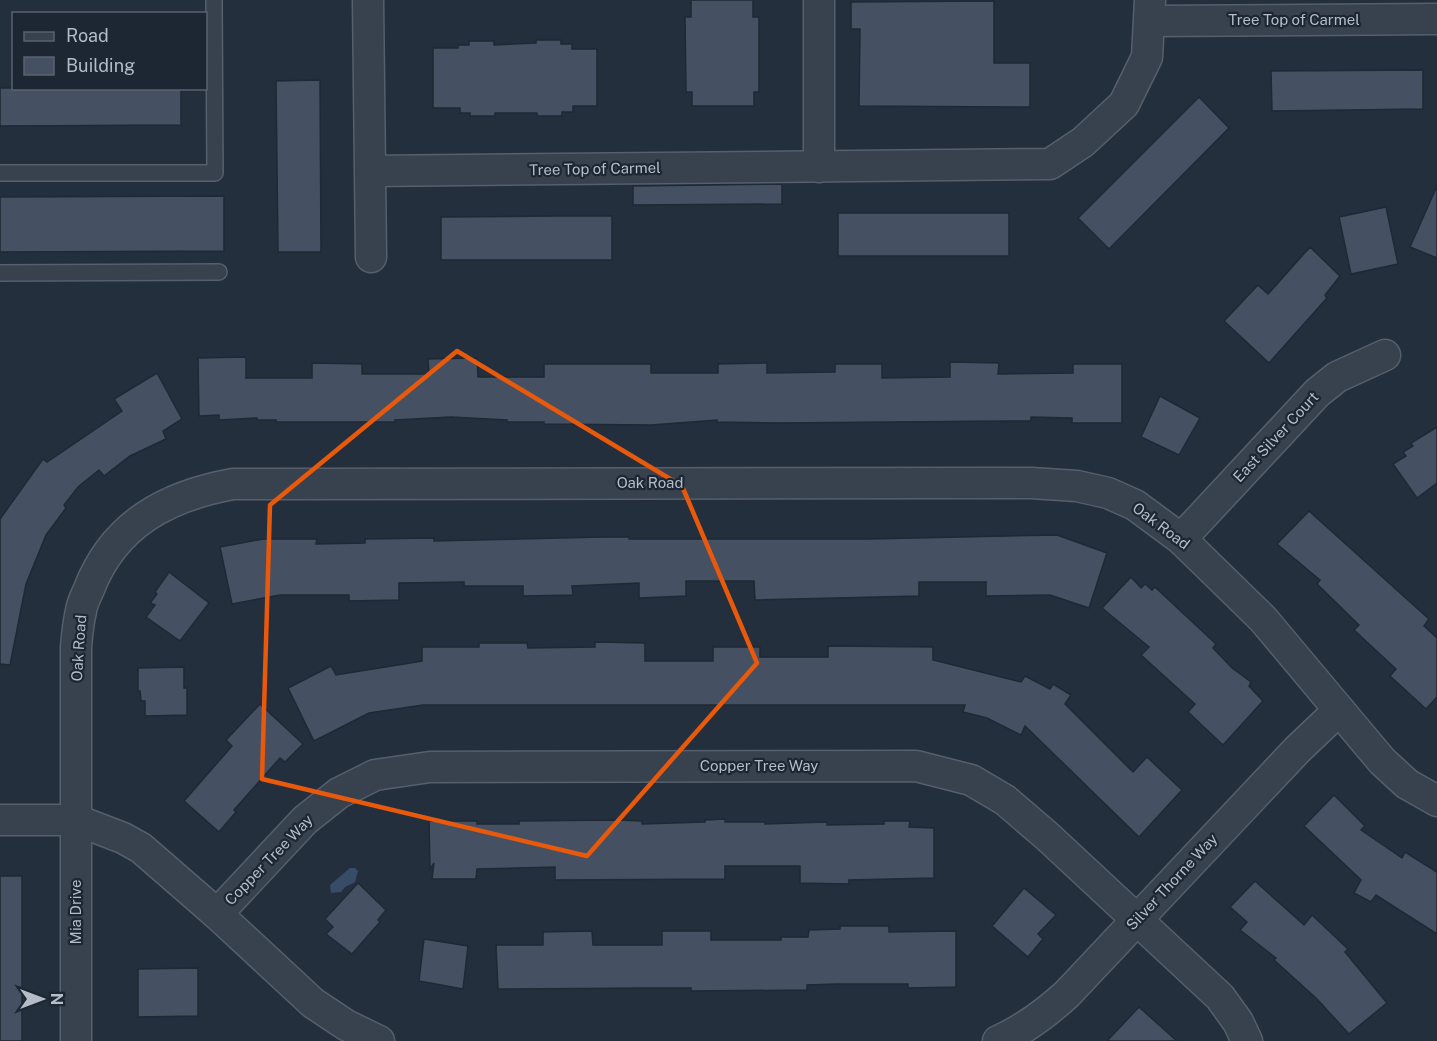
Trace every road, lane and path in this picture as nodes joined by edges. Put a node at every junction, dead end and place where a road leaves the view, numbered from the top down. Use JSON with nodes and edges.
{"nodes":[{"id":1,"x":214,"y":0,"type":"edge"},
{"id":2,"x":368,"y":0,"type":"edge"},
{"id":3,"x":819,"y":0,"type":"edge"},
{"id":4,"x":1150,"y":10,"type":"edge"},
{"id":5,"x":1386,"y":10,"type":"edge"},
{"id":6,"x":1437,"y":18,"type":"edge"},
{"id":7,"x":819,"y":167,"type":"junction"},
{"id":8,"x":371,"y":171,"type":"junction"},
{"id":9,"x":0,"y":173,"type":"edge"},
{"id":10,"x":371,"y":257,"type":"dead end"},
{"id":11,"x":219,"y":272,"type":"dead end"},
{"id":12,"x":0,"y":273,"type":"edge"},
{"id":13,"x":1385,"y":355,"type":"dead end"},
{"id":14,"x":1181,"y":538,"type":"junction"},
{"id":15,"x":1338,"y":711,"type":"junction"},
{"id":16,"x":1437,"y":801,"type":"edge"},
{"id":17,"x":0,"y":820,"type":"edge"},
{"id":18,"x":76,"y":820,"type":"junction"},
{"id":19,"x":217,"y":914,"type":"junction"},
{"id":20,"x":1137,"y":920,"type":"junction"},
{"id":21,"x":76,"y":1041,"type":"edge"},
{"id":22,"x":379,"y":1041,"type":"edge"},
{"id":23,"x":998,"y":1041,"type":"edge"},
{"id":24,"x":1247,"y":1041,"type":"edge"}],
"edges":[{"from":1,"to":9,"type":"lane"},
{"from":2,"to":8,"type":"street"},
{"from":3,"to":7,"type":"street"},
{"from":4,"to":5,"type":"street","name":"Tree Top of Carmel"},
{"from":4,"to":7,"type":"street","name":"Tree Top of Carmel"},
{"from":5,"to":6,"type":"street","name":"Tree Top of Carmel"},
{"from":7,"to":8,"type":"street","name":"Tree Top of Carmel"},
{"from":8,"to":10,"type":"street"},
{"from":11,"to":12,"type":"lane"},
{"from":13,"to":14,"type":"street","name":"East Silver Court"},
{"from":14,"to":15,"type":"street","name":"Oak Road"},
{"from":14,"to":18,"type":"street","name":"Oak Road"},
{"from":15,"to":16,"type":"street","name":"Oak Road"},
{"from":15,"to":20,"type":"street","name":"Silver Thorne Way"},
{"from":17,"to":18,"type":"street"},
{"from":18,"to":19,"type":"street"},
{"from":18,"to":21,"type":"street","name":"Mia Drive"},
{"from":19,"to":20,"type":"street","name":"Copper Tree Way"},
{"from":19,"to":22,"type":"street"},
{"from":20,"to":23,"type":"street","name":"Silver Thorne Way"},
{"from":20,"to":24,"type":"street","name":"Copper Tree Way"}]}
